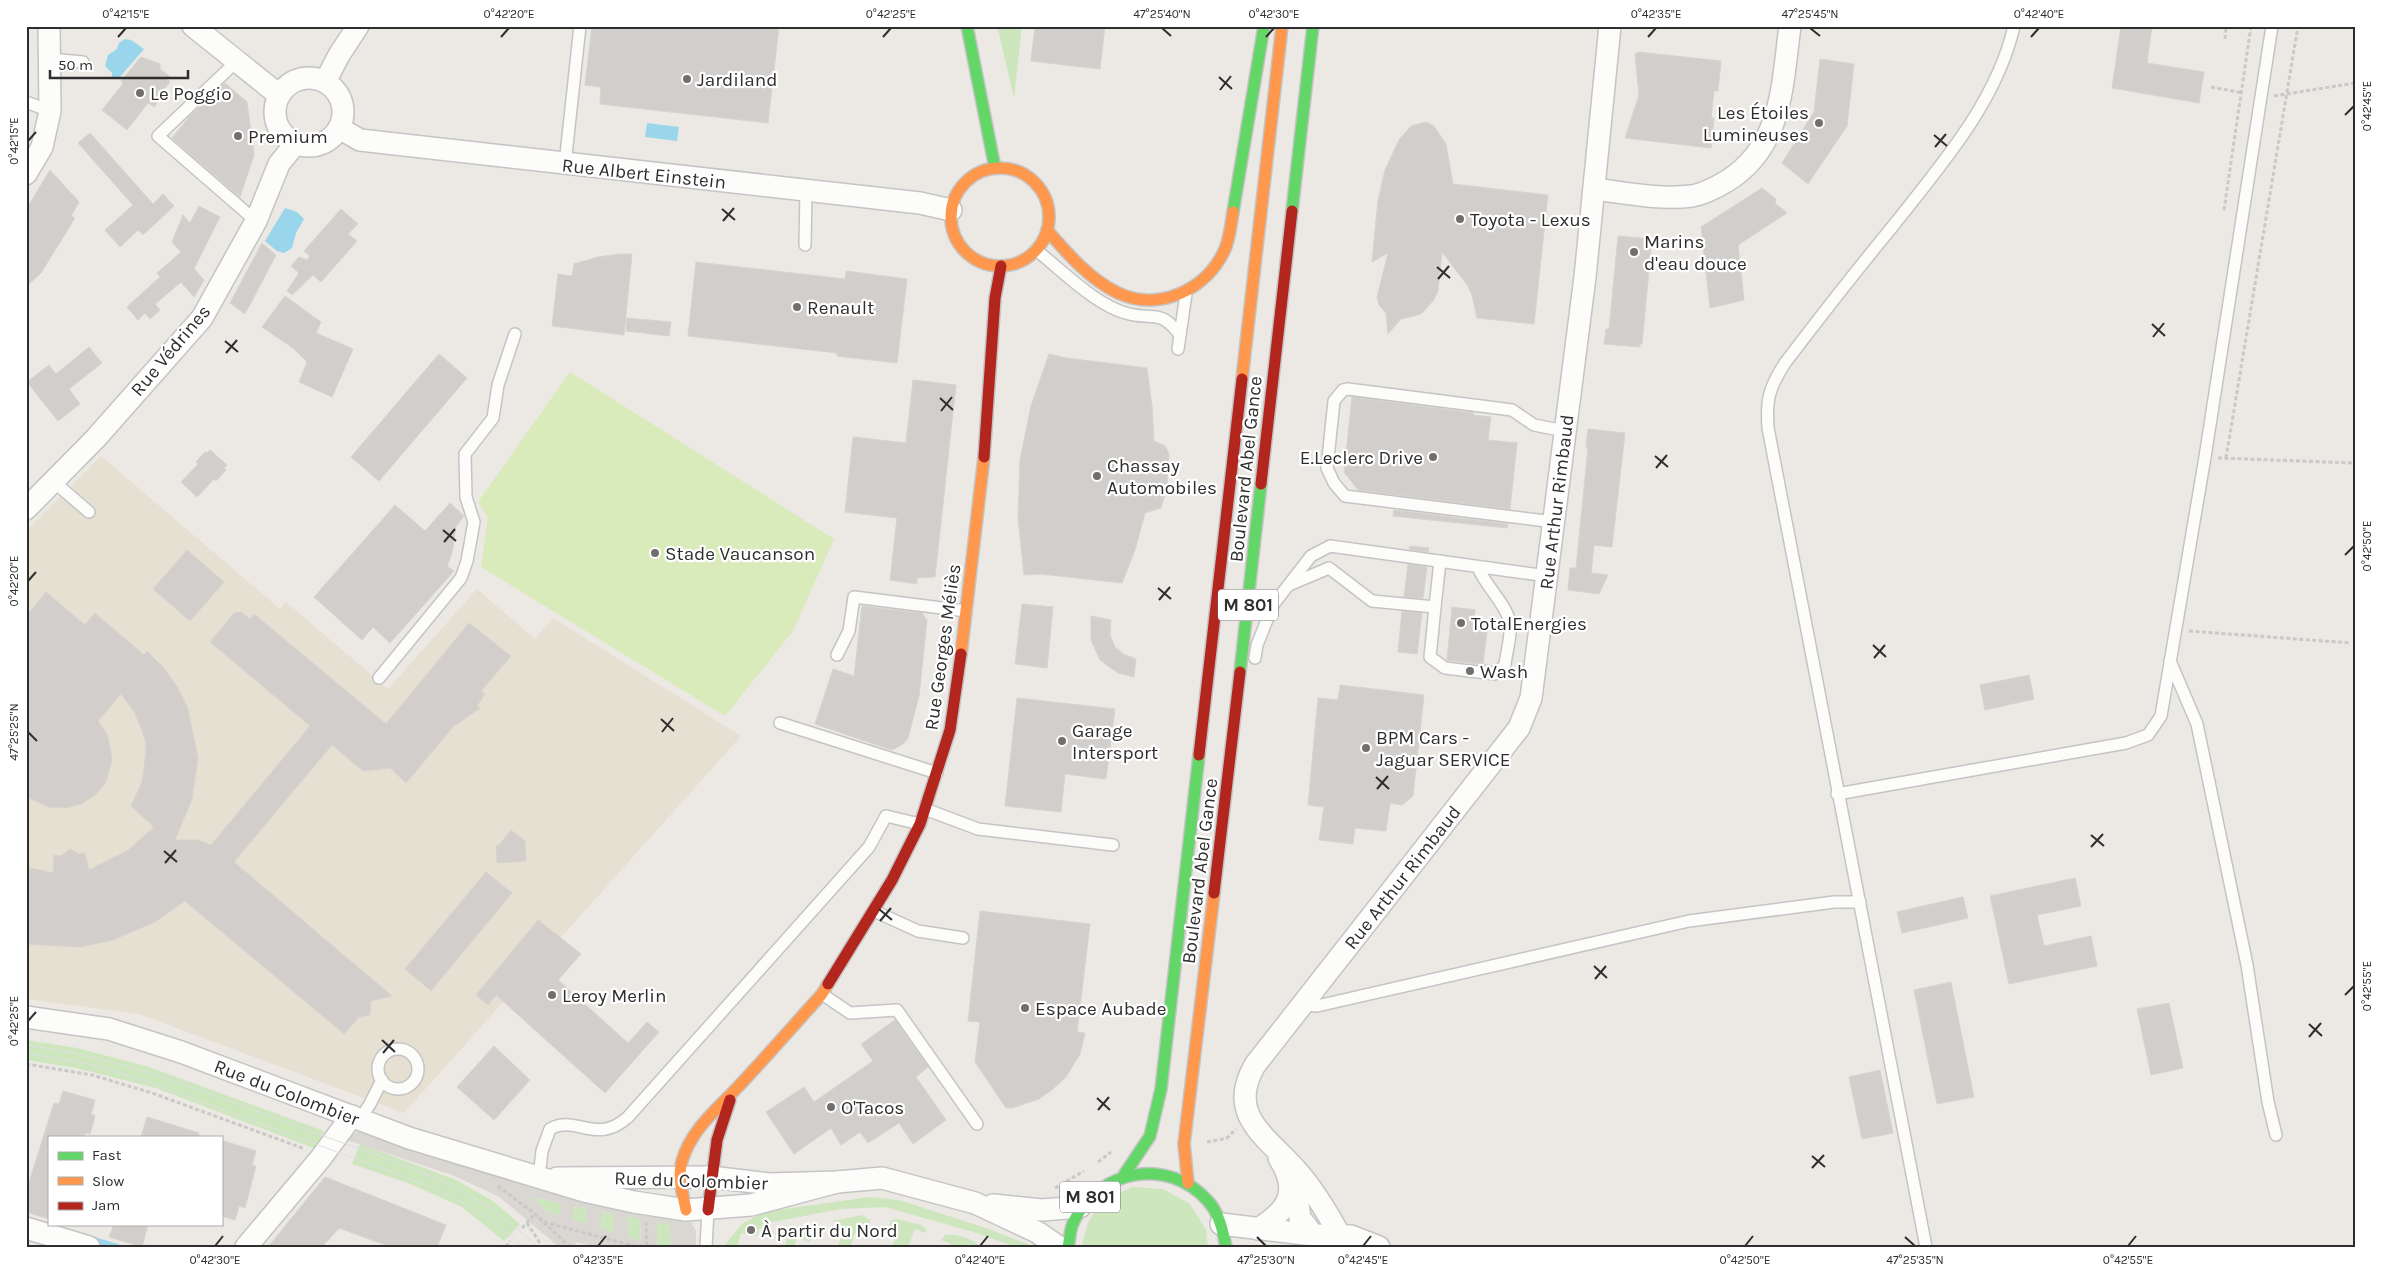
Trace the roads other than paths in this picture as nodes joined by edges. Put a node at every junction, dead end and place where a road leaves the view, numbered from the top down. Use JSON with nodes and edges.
{"nodes":[{"id":1,"x":49,"y":26,"type":"edge"},
{"id":2,"x":193,"y":26,"type":"edge"},
{"id":3,"x":358,"y":26,"type":"edge"},
{"id":4,"x":580,"y":26,"type":"edge"},
{"id":5,"x":967,"y":26,"type":"edge"},
{"id":6,"x":1264,"y":26,"type":"edge"},
{"id":7,"x":1282,"y":26,"type":"edge"},
{"id":8,"x":1313,"y":26,"type":"edge"},
{"id":9,"x":1610,"y":26,"type":"edge"},
{"id":10,"x":1790,"y":26,"type":"edge"},
{"id":11,"x":2014,"y":26,"type":"edge"},
{"id":12,"x":2272,"y":26,"type":"edge"},
{"id":13,"x":50,"y":59,"type":"junction"},
{"id":14,"x":237,"y":61,"type":"junction"},
{"id":15,"x":83,"y":62,"type":"dead end"},
{"id":16,"x":325,"y":82,"type":"junction"},
{"id":17,"x":279,"y":96,"type":"junction"},
{"id":18,"x":26,"y":102,"type":"edge"},
{"id":19,"x":50,"y":111,"type":"junction"},
{"id":20,"x":339,"y":128,"type":"junction"},
{"id":21,"x":296,"y":143,"type":"junction"},
{"id":22,"x":565,"y":164,"type":"junction"},
{"id":23,"x":995,"y":168,"type":"junction"},
{"id":24,"x":26,"y":174,"type":"edge"},
{"id":25,"x":1594,"y":189,"type":"junction"},
{"id":26,"x":806,"y":191,"type":"junction"},
{"id":27,"x":951,"y":210,"type":"junction"},
{"id":28,"x":256,"y":221,"type":"junction"},
{"id":29,"x":1047,"y":230,"type":"junction"},
{"id":30,"x":805,"y":245,"type":"dead end"},
{"id":31,"x":1036,"y":250,"type":"junction"},
{"id":32,"x":1000,"y":266,"type":"junction"},
{"id":33,"x":1186,"y":292,"type":"junction"},
{"id":34,"x":515,"y":334,"type":"dead end"},
{"id":35,"x":1180,"y":335,"type":"junction"},
{"id":36,"x":1178,"y":350,"type":"dead end"},
{"id":37,"x":1565,"y":431,"type":"junction"},
{"id":38,"x":54,"y":482,"type":"junction"},
{"id":39,"x":26,"y":509,"type":"edge"},
{"id":40,"x":89,"y":512,"type":"dead end"},
{"id":41,"x":1554,"y":522,"type":"junction"},
{"id":42,"x":1440,"y":562,"type":"junction"},
{"id":43,"x":1478,"y":567,"type":"junction"},
{"id":44,"x":1540,"y":575,"type":"junction"},
{"id":45,"x":1288,"y":586,"type":"junction"},
{"id":46,"x":1435,"y":607,"type":"junction"},
{"id":47,"x":966,"y":611,"type":"junction"},
{"id":48,"x":837,"y":655,"type":"dead end"},
{"id":49,"x":2170,"y":661,"type":"junction"},
{"id":50,"x":1253,"y":671,"type":"dead end"},
{"id":51,"x":379,"y":678,"type":"dead end"},
{"id":52,"x":1248,"y":705,"type":"dead end"},
{"id":53,"x":780,"y":722,"type":"dead end"},
{"id":54,"x":1228,"y":772,"type":"junction"},
{"id":55,"x":937,"y":773,"type":"junction"},
{"id":56,"x":1837,"y":794,"type":"junction"},
{"id":57,"x":925,"y":809,"type":"junction"},
{"id":58,"x":920,"y":824,"type":"junction"},
{"id":59,"x":1114,"y":845,"type":"dead end"},
{"id":60,"x":1860,"y":902,"type":"junction"},
{"id":61,"x":874,"y":911,"type":"junction"},
{"id":62,"x":963,"y":938,"type":"dead end"},
{"id":63,"x":822,"y":994,"type":"junction"},
{"id":64,"x":1302,"y":1005,"type":"junction"},
{"id":65,"x":26,"y":1017,"type":"edge"},
{"id":66,"x":382,"y":1080,"type":"dead end"},
{"id":67,"x":735,"y":1090,"type":"junction"},
{"id":68,"x":356,"y":1117,"type":"junction"},
{"id":69,"x":977,"y":1124,"type":"dead end"},
{"id":70,"x":2276,"y":1135,"type":"dead end"},
{"id":71,"x":1270,"y":1146,"type":"junction"},
{"id":72,"x":1288,"y":1172,"type":"junction"},
{"id":73,"x":1124,"y":1175,"type":"junction"},
{"id":74,"x":680,"y":1177,"type":"junction"},
{"id":75,"x":711,"y":1177,"type":"junction"},
{"id":76,"x":541,"y":1178,"type":"junction"},
{"id":77,"x":837,"y":1182,"type":"junction"},
{"id":78,"x":1188,"y":1183,"type":"junction"},
{"id":79,"x":975,"y":1203,"type":"junction"},
{"id":80,"x":1080,"y":1207,"type":"junction"},
{"id":81,"x":686,"y":1210,"type":"junction"},
{"id":82,"x":708,"y":1210,"type":"junction"},
{"id":83,"x":1221,"y":1224,"type":"junction"},
{"id":84,"x":26,"y":1228,"type":"edge"},
{"id":85,"x":1258,"y":1228,"type":"junction"},
{"id":86,"x":1308,"y":1234,"type":"junction"},
{"id":87,"x":1339,"y":1234,"type":"junction"},
{"id":88,"x":89,"y":1247,"type":"edge"},
{"id":89,"x":246,"y":1247,"type":"edge"},
{"id":90,"x":706,"y":1247,"type":"edge"},
{"id":91,"x":1060,"y":1247,"type":"edge"},
{"id":92,"x":1068,"y":1247,"type":"edge"},
{"id":93,"x":1226,"y":1247,"type":"edge"},
{"id":94,"x":1270,"y":1247,"type":"edge"},
{"id":95,"x":1379,"y":1247,"type":"edge"},
{"id":96,"x":1926,"y":1247,"type":"edge"}],
"edges":[{"from":1,"to":13,"type":"street"},
{"from":2,"to":14,"type":"street"},
{"from":3,"to":16,"type":"street"},
{"from":4,"to":22,"type":"lane"},
{"from":5,"to":23,"type":"main road"},
{"from":6,"to":33,"type":"main road"},
{"from":7,"to":73,"type":"main road","name":"Boulevard Abel Gance","number":"M 801"},
{"from":8,"to":54,"type":"main road","name":"Boulevard Abel Gance","number":"M 801"},
{"from":9,"to":25,"type":"street","name":"Rue Arthur Rimbaud"},
{"from":10,"to":25,"type":"street"},
{"from":11,"to":56,"type":"lane"},
{"from":12,"to":49,"type":"lane"},
{"from":13,"to":15,"type":"lane"},
{"from":13,"to":19,"type":"street"},
{"from":14,"to":17,"type":"street"},
{"from":14,"to":28,"type":"lane"},
{"from":16,"to":17,"type":"street"},
{"from":16,"to":20,"type":"street"},
{"from":17,"to":21,"type":"street"},
{"from":18,"to":19,"type":"lane"},
{"from":19,"to":24,"type":"street"},
{"from":20,"to":21,"type":"street"},
{"from":20,"to":22,"type":"street","name":"Rue Albert Einstein"},
{"from":21,"to":28,"type":"street","name":"Rue Védrines"},
{"from":22,"to":26,"type":"street","name":"Rue Albert Einstein"},
{"from":23,"to":27,"type":"main road"},
{"from":23,"to":29,"type":"main road"},
{"from":25,"to":37,"type":"street","name":"Rue Arthur Rimbaud"},
{"from":26,"to":27,"type":"street","name":"Rue Albert Einstein"},
{"from":26,"to":30,"type":"lane"},
{"from":27,"to":32,"type":"main road"},
{"from":28,"to":38,"type":"street","name":"Rue Védrines"},
{"from":29,"to":31,"type":"main road"},
{"from":29,"to":33,"type":"main road"},
{"from":31,"to":32,"type":"main road"},
{"from":31,"to":35,"type":"lane"},
{"from":32,"to":47,"type":"main road","name":"Rue Georges Méliès"},
{"from":33,"to":35,"type":"lane"},
{"from":34,"to":51,"type":"lane"},
{"from":35,"to":36,"type":"lane"},
{"from":37,"to":41,"type":"street","name":"Rue Arthur Rimbaud"},
{"from":37,"to":41,"type":"lane"},
{"from":38,"to":39,"type":"street","name":"Rue Védrines"},
{"from":38,"to":40,"type":"lane"},
{"from":41,"to":44,"type":"street","name":"Rue Arthur Rimbaud"},
{"from":42,"to":43,"type":"lane"},
{"from":42,"to":45,"type":"lane"},
{"from":42,"to":46,"type":"lane"},
{"from":43,"to":44,"type":"lane"},
{"from":43,"to":46,"type":"lane"},
{"from":44,"to":64,"type":"street","name":"Rue Arthur Rimbaud"},
{"from":45,"to":46,"type":"lane"},
{"from":45,"to":50,"type":"lane"},
{"from":47,"to":48,"type":"lane"},
{"from":47,"to":55,"type":"main road","name":"Rue Georges Méliès"},
{"from":49,"to":56,"type":"lane"},
{"from":49,"to":70,"type":"lane"},
{"from":52,"to":54,"type":"lane"},
{"from":53,"to":55,"type":"lane"},
{"from":54,"to":78,"type":"main road","name":"Boulevard Abel Gance","number":"M 801"},
{"from":55,"to":57,"type":"main road","name":"Rue Georges Méliès"},
{"from":56,"to":60,"type":"lane"},
{"from":57,"to":58,"type":"main road","name":"Rue Georges Méliès"},
{"from":57,"to":59,"type":"lane"},
{"from":58,"to":61,"type":"main road","name":"Rue Georges Méliès"},
{"from":58,"to":76,"type":"lane"},
{"from":60,"to":64,"type":"lane"},
{"from":60,"to":96,"type":"lane"},
{"from":61,"to":62,"type":"lane"},
{"from":61,"to":63,"type":"main road","name":"Rue Georges Méliès"},
{"from":63,"to":67,"type":"main road","name":"Rue Georges Méliès"},
{"from":63,"to":69,"type":"lane"},
{"from":64,"to":71,"type":"street","name":"Rue Arthur Rimbaud"},
{"from":65,"to":68,"type":"street","name":"Rue du Colombier"},
{"from":66,"to":68,"type":"lane"},
{"from":67,"to":74,"type":"main road","name":"Rue Georges Méliès"},
{"from":67,"to":75,"type":"main road","name":"Rue Georges Méliès"},
{"from":68,"to":76,"type":"street","name":"Rue du Colombier"},
{"from":68,"to":89,"type":"street"},
{"from":71,"to":72,"type":"street","name":"Rue Arthur Rimbaud"},
{"from":71,"to":87,"type":"street","name":"Rue Arthur Rimbaud"},
{"from":72,"to":85,"type":"street"},
{"from":72,"to":86,"type":"street","name":"Rue Arthur Rimbaud"},
{"from":73,"to":78,"type":"main road","number":"M 801"},
{"from":73,"to":80,"type":"main road","number":"M 801"},
{"from":74,"to":75,"type":"street","name":"Rue du Colombier"},
{"from":74,"to":76,"type":"street","name":"Rue du Colombier"},
{"from":74,"to":81,"type":"main road","name":"Rue Georges Méliès"},
{"from":75,"to":77,"type":"street","name":"Rue du Colombier"},
{"from":75,"to":82,"type":"main road","name":"Rue Georges Méliès"},
{"from":76,"to":81,"type":"street","name":"Rue du Colombier"},
{"from":77,"to":79,"type":"street","name":"Rue du Colombier"},
{"from":77,"to":82,"type":"street","name":"Rue du Colombier"},
{"from":78,"to":83,"type":"main road","number":"M 801"},
{"from":79,"to":80,"type":"street","name":"Rue du Colombier"},
{"from":79,"to":91,"type":"street","name":"Rue du Colombier"},
{"from":80,"to":92,"type":"main road","number":"M 801"},
{"from":81,"to":82,"type":"street","name":"Rue du Colombier"},
{"from":82,"to":90,"type":"lane"},
{"from":83,"to":85,"type":"street"},
{"from":83,"to":93,"type":"main road","number":"M 801"},
{"from":84,"to":88,"type":"street"},
{"from":85,"to":86,"type":"street"},
{"from":86,"to":87,"type":"street"},
{"from":86,"to":94,"type":"street"},
{"from":87,"to":95,"type":"street"}]}
